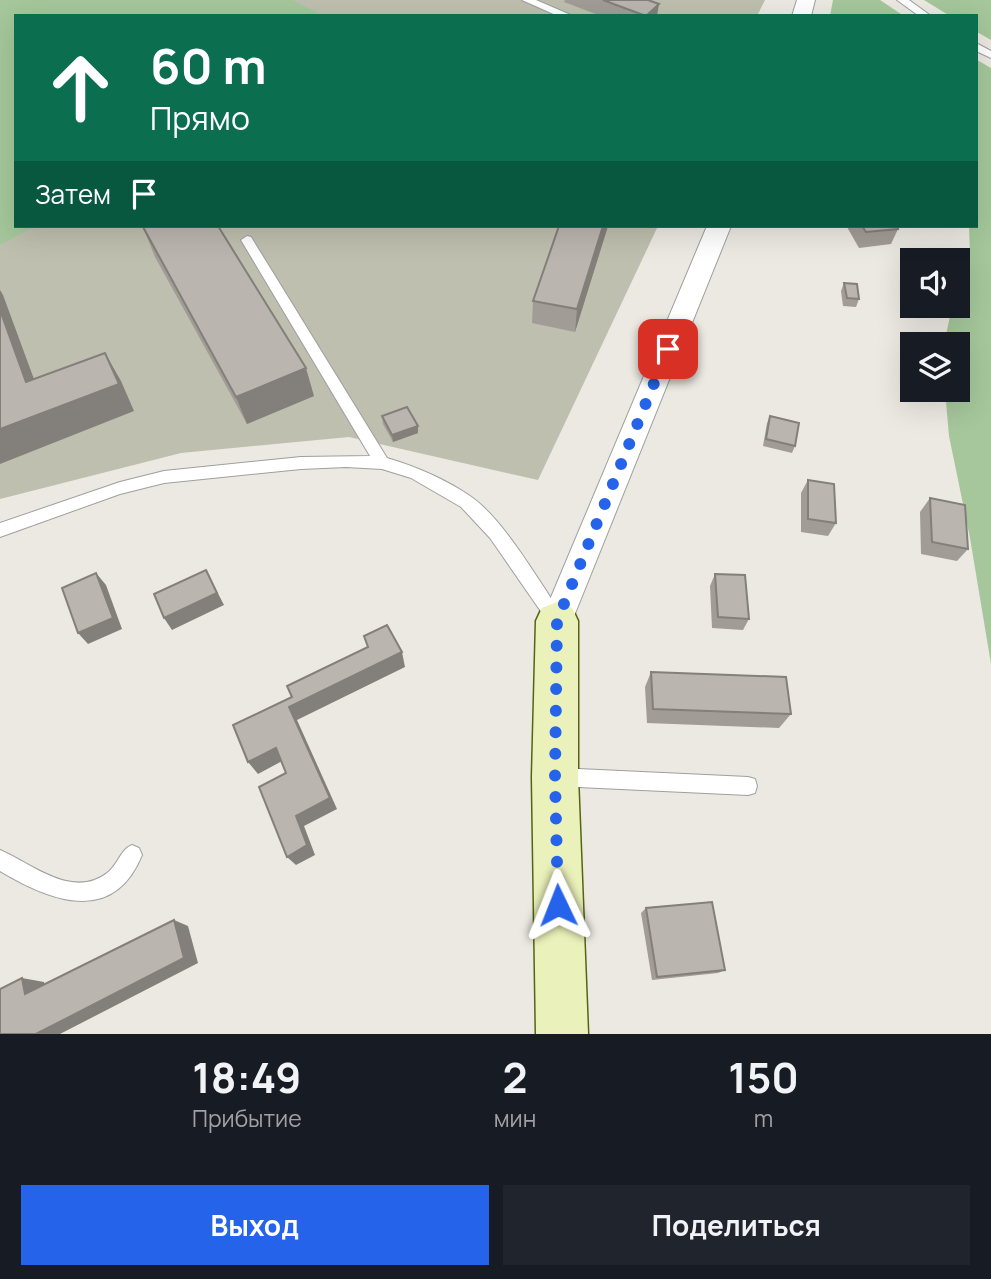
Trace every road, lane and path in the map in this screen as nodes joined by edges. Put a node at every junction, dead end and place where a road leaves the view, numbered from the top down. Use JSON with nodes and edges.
{"nodes":[{"id":1,"x":527,"y":0,"type":"edge"},
{"id":2,"x":902,"y":0,"type":"edge"},
{"id":3,"x":563,"y":14,"type":"edge"},
{"id":4,"x":923,"y":14,"type":"edge"},
{"id":5,"x":718,"y":228,"type":"edge"},
{"id":6,"x":247,"y":240,"type":"dead end"},
{"id":7,"x":382,"y":463,"type":"junction"},
{"id":8,"x":0,"y":530,"type":"edge"},
{"id":9,"x":557,"y":621,"type":"junction"},
{"id":10,"x":555,"y":777,"type":"junction"},
{"id":11,"x":748,"y":786,"type":"dead end"},
{"id":12,"x":132,"y":855,"type":"dead end"},
{"id":13,"x":0,"y":860,"type":"edge"},
{"id":14,"x":562,"y":1034,"type":"edge"}],
"edges":[{"from":1,"to":3,"type":"lane"},
{"from":2,"to":4,"type":"lane"},
{"from":5,"to":9,"type":"street"},
{"from":6,"to":7,"type":"lane"},
{"from":7,"to":8,"type":"lane"},
{"from":7,"to":9,"type":"lane"},
{"from":9,"to":10,"type":"street"},
{"from":10,"to":11,"type":"lane"},
{"from":10,"to":14,"type":"street"},
{"from":12,"to":13,"type":"lane"}]}
